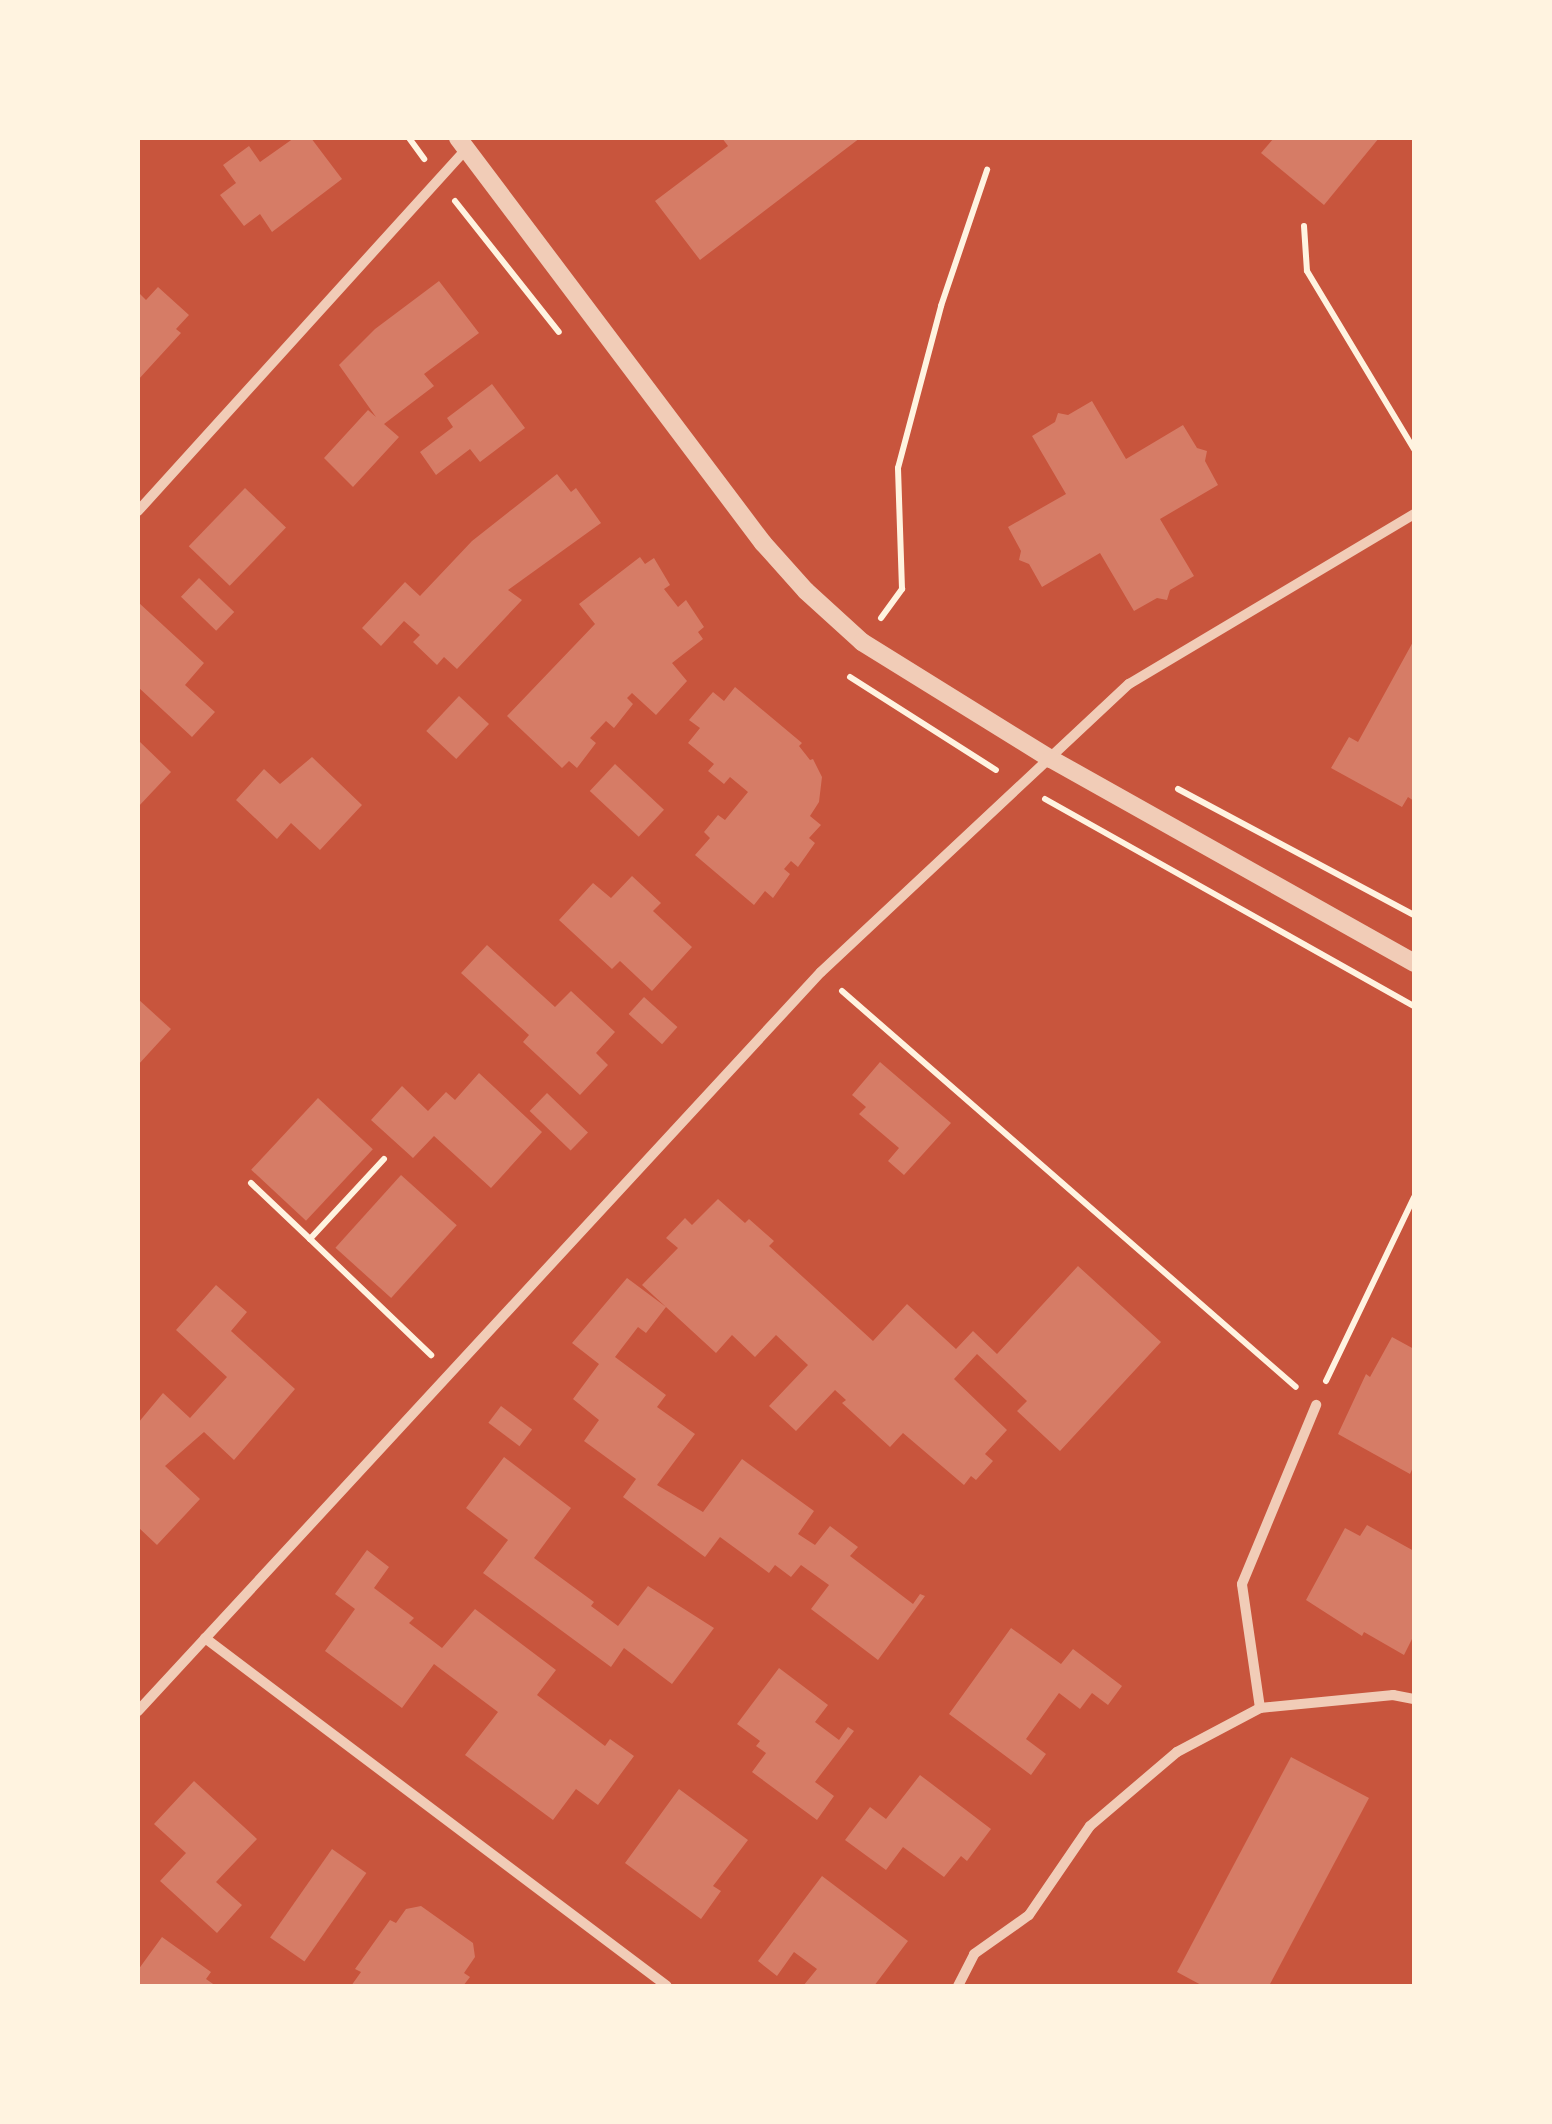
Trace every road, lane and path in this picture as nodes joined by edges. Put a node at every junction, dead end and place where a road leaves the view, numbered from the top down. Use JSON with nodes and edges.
{"nodes":[{"id":1,"x":462,"y":143,"type":"edge"},
{"id":2,"x":988,"y":170,"type":"dead end"},
{"id":3,"x":1304,"y":226,"type":"dead end"},
{"id":4,"x":1414,"y":448,"type":"edge"},
{"id":5,"x":138,"y":510,"type":"edge"},
{"id":6,"x":1414,"y":514,"type":"edge"},
{"id":7,"x":868,"y":604,"type":"dead end"},
{"id":8,"x":881,"y":618,"type":"junction"},
{"id":9,"x":894,"y":626,"type":"dead end"},
{"id":10,"x":1051,"y":759,"type":"junction"},
{"id":11,"x":1175,"y":787,"type":"dead end"},
{"id":12,"x":1414,"y":915,"type":"edge"},
{"id":13,"x":1414,"y":963,"type":"edge"},
{"id":14,"x":821,"y":972,"type":"junction"},
{"id":15,"x":384,"y":1159,"type":"dead end"},
{"id":16,"x":251,"y":1183,"type":"dead end"},
{"id":17,"x":1414,"y":1197,"type":"edge"},
{"id":18,"x":310,"y":1239,"type":"junction"},
{"id":19,"x":450,"y":1373,"type":"junction"},
{"id":20,"x":1316,"y":1405,"type":"junction"},
{"id":21,"x":205,"y":1638,"type":"junction"},
{"id":22,"x":1414,"y":1699,"type":"edge"},
{"id":23,"x":1260,"y":1708,"type":"junction"},
{"id":24,"x":138,"y":1711,"type":"edge"},
{"id":25,"x":666,"y":1986,"type":"edge"},
{"id":26,"x":958,"y":1986,"type":"edge"}],
"edges":[{"from":1,"to":5,"type":"street"},
{"from":1,"to":10,"type":"street"},
{"from":2,"to":8,"type":"path"},
{"from":3,"to":4,"type":"path"},
{"from":6,"to":10,"type":"street"},
{"from":7,"to":8,"type":"path"},
{"from":8,"to":9,"type":"path"},
{"from":10,"to":13,"type":"street"},
{"from":10,"to":14,"type":"street"},
{"from":11,"to":12,"type":"path"},
{"from":14,"to":19,"type":"street"},
{"from":14,"to":20,"type":"path"},
{"from":15,"to":18,"type":"path"},
{"from":16,"to":18,"type":"path"},
{"from":17,"to":20,"type":"path"},
{"from":18,"to":19,"type":"path"},
{"from":19,"to":21,"type":"street"},
{"from":20,"to":23,"type":"street"},
{"from":21,"to":24,"type":"street"},
{"from":21,"to":25,"type":"street"},
{"from":22,"to":23,"type":"street"},
{"from":23,"to":26,"type":"street"}]}
